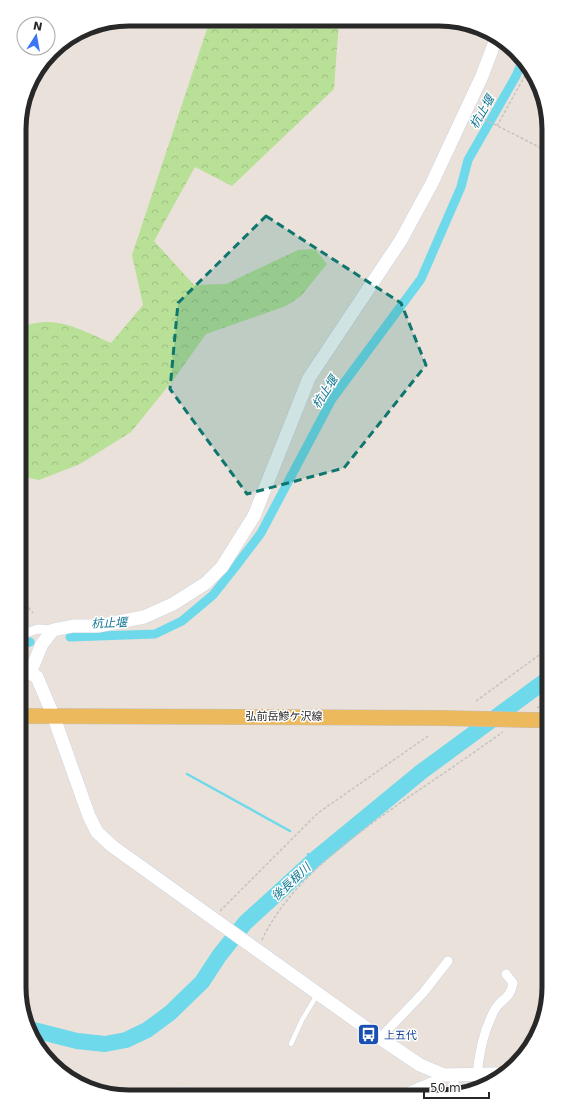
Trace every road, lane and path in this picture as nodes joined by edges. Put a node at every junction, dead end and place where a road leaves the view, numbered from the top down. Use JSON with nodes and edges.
{"nodes":[{"id":1,"x":495,"y":42,"type":"edge"},
{"id":2,"x":526,"y":74,"type":"edge"},
{"id":3,"x":472,"y":113,"type":"dead end"},
{"id":4,"x":497,"y":126,"type":"junction"},
{"id":5,"x":542,"y":148,"type":"edge"},
{"id":6,"x":26,"y":604,"type":"edge"},
{"id":7,"x":33,"y":613,"type":"dead end"},
{"id":8,"x":53,"y":630,"type":"junction"},
{"id":9,"x":26,"y":633,"type":"edge"},
{"id":10,"x":542,"y":653,"type":"edge"},
{"id":11,"x":26,"y":671,"type":"edge"},
{"id":12,"x":26,"y":673,"type":"edge"},
{"id":13,"x":476,"y":701,"type":"dead end"},
{"id":14,"x":542,"y":706,"type":"edge"},
{"id":15,"x":532,"y":714,"type":"junction"},
{"id":16,"x":53,"y":715,"type":"junction"},
{"id":17,"x":26,"y":716,"type":"edge"},
{"id":18,"x":542,"y":718,"type":"edge"},
{"id":19,"x":503,"y":732,"type":"dead end"},
{"id":20,"x":428,"y":736,"type":"dead end"},
{"id":21,"x":213,"y":918,"type":"junction"},
{"id":22,"x":256,"y":950,"type":"junction"},
{"id":23,"x":448,"y":960,"type":"dead end"},
{"id":24,"x":506,"y":974,"type":"dead end"},
{"id":25,"x":318,"y":994,"type":"junction"},
{"id":26,"x":380,"y":1038,"type":"junction"},
{"id":27,"x":291,"y":1044,"type":"dead end"},
{"id":28,"x":477,"y":1074,"type":"junction"},
{"id":29,"x":494,"y":1074,"type":"edge"},
{"id":30,"x":449,"y":1075,"type":"junction"},
{"id":31,"x":419,"y":1087,"type":"junction"},
{"id":32,"x":454,"y":1089,"type":"edge"},
{"id":33,"x":412,"y":1090,"type":"edge"},
{"id":34,"x":420,"y":1090,"type":"edge"}],
"edges":[{"from":1,"to":8,"type":"street"},
{"from":2,"to":4,"type":"path"},
{"from":3,"to":4,"type":"path"},
{"from":4,"to":5,"type":"path"},
{"from":6,"to":7,"type":"path"},
{"from":8,"to":9,"type":"street"},
{"from":8,"to":11,"type":"street"},
{"from":10,"to":13,"type":"path"},
{"from":12,"to":16,"type":"street"},
{"from":14,"to":15,"type":"path"},
{"from":15,"to":16,"type":"main road","name":"弘前岳鰺ケ沢線","bridge":true},
{"from":15,"to":18,"type":"main road","name":"弘前岳鰺ケ沢線"},
{"from":16,"to":17,"type":"main road","name":"弘前岳鰺ケ沢線"},
{"from":16,"to":21,"type":"street"},
{"from":19,"to":22,"type":"path"},
{"from":20,"to":21,"type":"path"},
{"from":21,"to":22,"type":"street"},
{"from":22,"to":25,"type":"street"},
{"from":23,"to":26,"type":"street"},
{"from":24,"to":28,"type":"street"},
{"from":25,"to":26,"type":"street"},
{"from":25,"to":27,"type":"lane"},
{"from":26,"to":30,"type":"street"},
{"from":28,"to":29,"type":"street"},
{"from":28,"to":30,"type":"street"},
{"from":30,"to":31,"type":"street"},
{"from":30,"to":32,"type":"street"},
{"from":31,"to":33,"type":"street"},
{"from":31,"to":34,"type":"street"}]}
